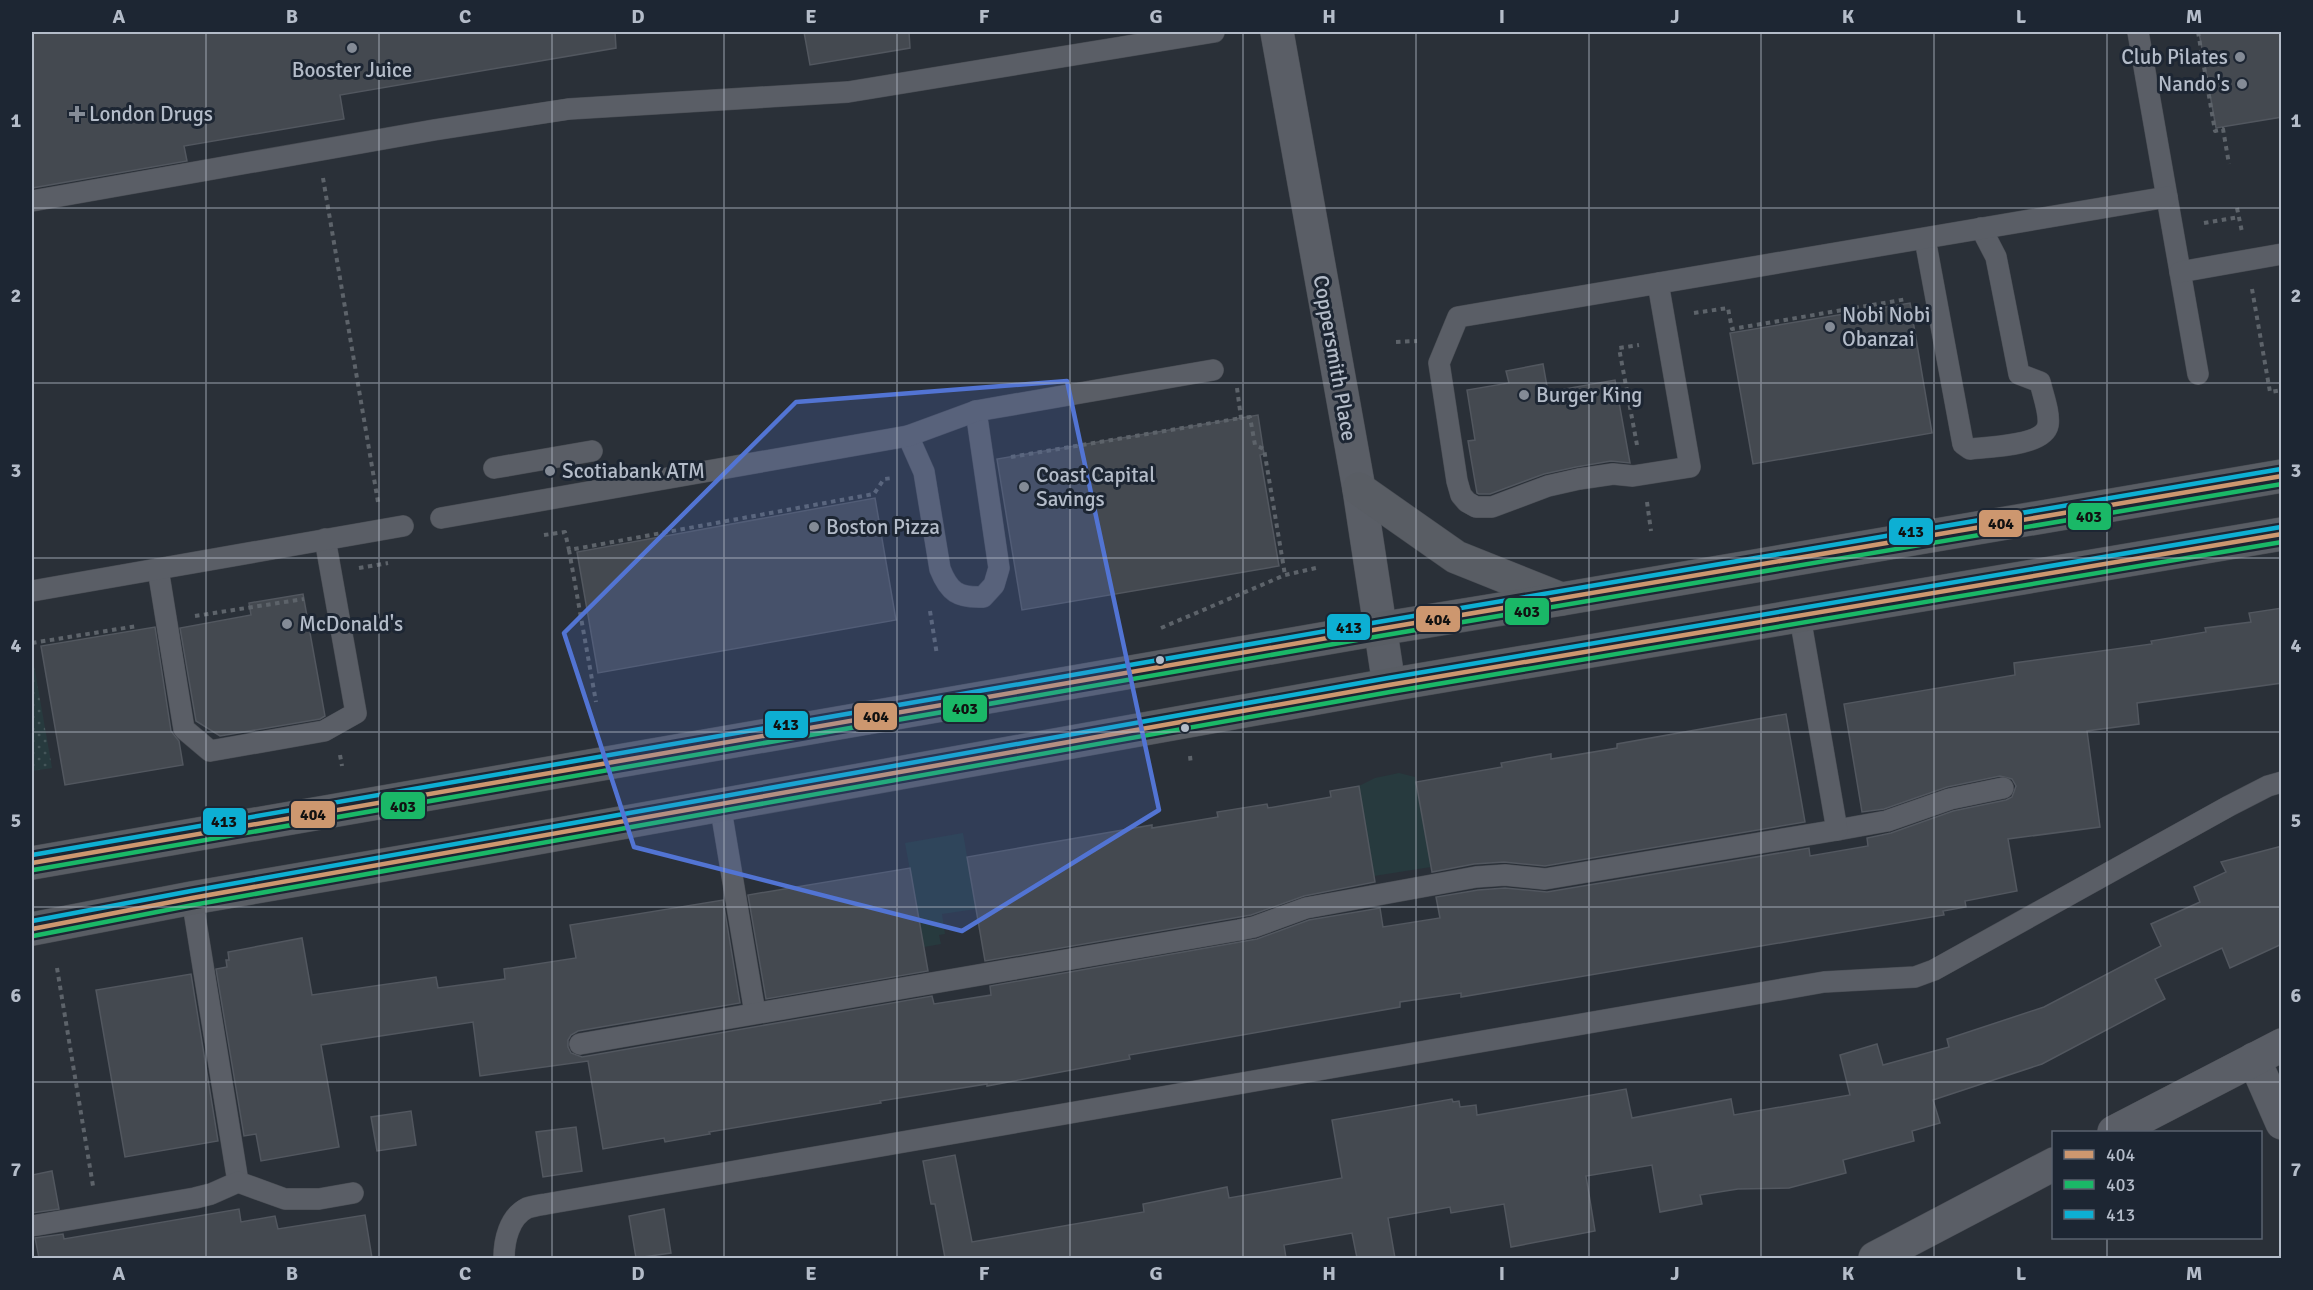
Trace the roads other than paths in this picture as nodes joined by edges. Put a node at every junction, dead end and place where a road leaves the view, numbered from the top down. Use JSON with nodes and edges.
{"nodes":[{"id":1,"x":1215,"y":32,"type":"edge"},
{"id":2,"x":1277,"y":32,"type":"edge"},
{"id":3,"x":2138,"y":32,"type":"edge"},
{"id":4,"x":2167,"y":197,"type":"junction"},
{"id":5,"x":32,"y":201,"type":"edge"},
{"id":6,"x":1981,"y":228,"type":"junction"},
{"id":7,"x":1925,"y":238,"type":"junction"},
{"id":8,"x":2282,"y":254,"type":"edge"},
{"id":9,"x":2180,"y":272,"type":"junction"},
{"id":10,"x":1658,"y":283,"type":"junction"},
{"id":11,"x":1213,"y":370,"type":"road end"},
{"id":12,"x":2198,"y":374,"type":"dead end"},
{"id":13,"x":976,"y":411,"type":"junction"},
{"id":14,"x":908,"y":436,"type":"junction"},
{"id":15,"x":592,"y":451,"type":"dead end"},
{"id":16,"x":494,"y":468,"type":"dead end"},
{"id":17,"x":2282,"y":476,"type":"edge"},
{"id":18,"x":1359,"y":489,"type":"junction"},
{"id":19,"x":441,"y":518,"type":"dead end"},
{"id":20,"x":402,"y":526,"type":"dead end"},
{"id":21,"x":2282,"y":534,"type":"edge"},
{"id":22,"x":325,"y":539,"type":"junction"},
{"id":23,"x":158,"y":569,"type":"junction"},
{"id":24,"x":32,"y":591,"type":"edge"},
{"id":25,"x":1562,"y":599,"type":"junction"},
{"id":26,"x":1800,"y":616,"type":"junction"},
{"id":27,"x":1379,"y":628,"type":"junction"},
{"id":28,"x":1389,"y":685,"type":"junction"},
{"id":29,"x":2282,"y":783,"type":"edge"},
{"id":30,"x":2003,"y":788,"type":"dead end"},
{"id":31,"x":720,"y":804,"type":"junction"},
{"id":32,"x":1837,"y":830,"type":"junction"},
{"id":33,"x":40,"y":864,"type":"edge"},
{"id":34,"x":192,"y":898,"type":"junction"},
{"id":35,"x":32,"y":929,"type":"edge"},
{"id":36,"x":755,"y":1013,"type":"junction"},
{"id":37,"x":580,"y":1044,"type":"dead end"},
{"id":38,"x":2268,"y":1052,"type":"edge"},
{"id":39,"x":2282,"y":1123,"type":"edge"},
{"id":40,"x":2116,"y":1131,"type":"edge"},
{"id":41,"x":2052,"y":1165,"type":"edge"},
{"id":42,"x":238,"y":1182,"type":"junction"},
{"id":43,"x":353,"y":1193,"type":"dead end"},
{"id":44,"x":32,"y":1226,"type":"edge"},
{"id":45,"x":504,"y":1258,"type":"edge"},
{"id":46,"x":1875,"y":1258,"type":"edge"}],
"edges":[{"from":1,"to":5,"type":"lane"},
{"from":2,"to":18,"type":"street","name":"Coppersmith Place"},
{"from":3,"to":4,"type":"lane"},
{"from":4,"to":6,"type":"lane"},
{"from":4,"to":9,"type":"lane"},
{"from":6,"to":7,"type":"lane"},
{"from":6,"to":7,"type":"lane"},
{"from":7,"to":10,"type":"lane"},
{"from":8,"to":9,"type":"lane"},
{"from":9,"to":12,"type":"lane"},
{"from":10,"to":10,"type":"lane"},
{"from":11,"to":13,"type":"lane"},
{"from":13,"to":14,"type":"lane"},
{"from":13,"to":14,"type":"lane"},
{"from":14,"to":19,"type":"lane"},
{"from":15,"to":16,"type":"lane"},
{"from":17,"to":25,"type":"main road"},
{"from":18,"to":25,"type":"main road"},
{"from":18,"to":27,"type":"street","name":"Coppersmith Place"},
{"from":20,"to":22,"type":"lane"},
{"from":21,"to":26,"type":"main road"},
{"from":22,"to":23,"type":"lane"},
{"from":22,"to":23,"type":"lane"},
{"from":23,"to":24,"type":"lane"},
{"from":25,"to":27,"type":"main road"},
{"from":26,"to":28,"type":"main road"},
{"from":26,"to":32,"type":"lane"},
{"from":27,"to":28,"type":"street","name":"Coppersmith Place"},
{"from":27,"to":33,"type":"main road"},
{"from":28,"to":31,"type":"main road"},
{"from":29,"to":45,"type":"lane"},
{"from":30,"to":32,"type":"lane"},
{"from":31,"to":34,"type":"main road"},
{"from":31,"to":36,"type":"lane"},
{"from":32,"to":36,"type":"lane"},
{"from":34,"to":35,"type":"main road"},
{"from":34,"to":42,"type":"lane"},
{"from":36,"to":37,"type":"lane"},
{"from":38,"to":39,"type":"street"},
{"from":38,"to":40,"type":"street"},
{"from":41,"to":46,"type":"street"},
{"from":42,"to":43,"type":"lane"},
{"from":42,"to":44,"type":"lane"}]}
